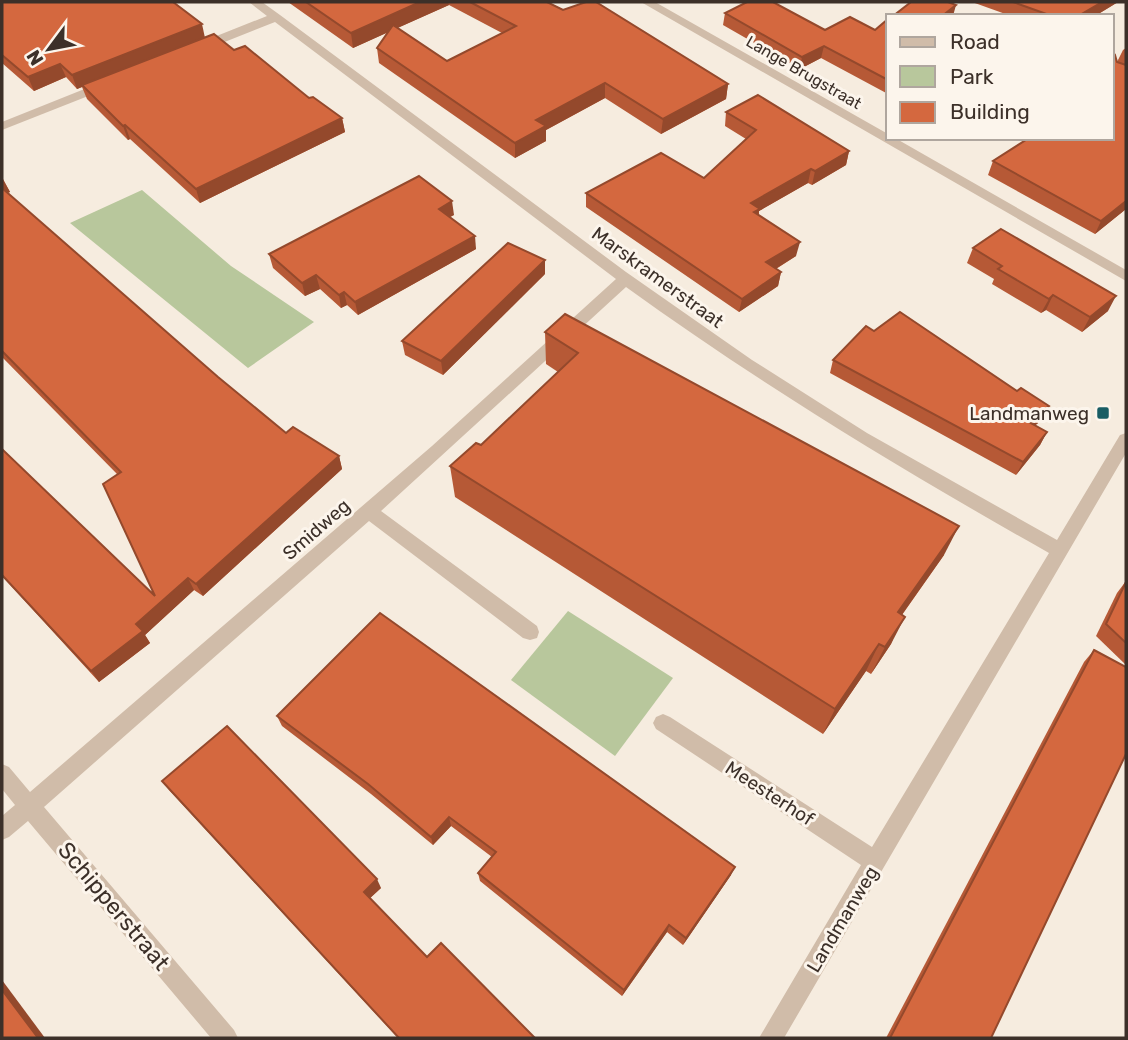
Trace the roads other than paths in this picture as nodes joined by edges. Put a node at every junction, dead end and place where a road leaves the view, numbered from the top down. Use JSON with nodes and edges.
{"nodes":[{"id":1,"x":255,"y":2,"type":"edge"},
{"id":2,"x":647,"y":2,"type":"edge"},
{"id":3,"x":276,"y":17,"type":"junction"},
{"id":4,"x":190,"y":51,"type":"edge"},
{"id":5,"x":116,"y":80,"type":"edge"},
{"id":6,"x":2,"y":126,"type":"edge"},
{"id":7,"x":886,"y":139,"type":"edge"},
{"id":8,"x":888,"y":140,"type":"edge"},
{"id":9,"x":1126,"y":276,"type":"edge"},
{"id":10,"x":625,"y":279,"type":"junction"},
{"id":11,"x":1126,"y":439,"type":"edge"},
{"id":12,"x":369,"y":510,"type":"junction"},
{"id":13,"x":1060,"y":551,"type":"junction"},
{"id":14,"x":530,"y":632,"type":"dead end"},
{"id":15,"x":663,"y":723,"type":"dead end"},
{"id":16,"x":2,"y":774,"type":"edge"},
{"id":17,"x":29,"y":806,"type":"junction"},
{"id":18,"x":2,"y":830,"type":"edge"},
{"id":19,"x":876,"y":862,"type":"junction"},
{"id":20,"x":226,"y":1038,"type":"edge"},
{"id":21,"x":771,"y":1038,"type":"edge"}],
"edges":[{"from":1,"to":3,"type":"street","name":"Marskramerstraat"},
{"from":2,"to":7,"type":"street","name":"Lange Brugstraat"},
{"from":3,"to":4,"type":"street"},
{"from":3,"to":10,"type":"street","name":"Marskramerstraat"},
{"from":5,"to":6,"type":"street"},
{"from":8,"to":9,"type":"street","name":"Lange Brugstraat"},
{"from":10,"to":12,"type":"street","name":"Smidweg"},
{"from":10,"to":13,"type":"street","name":"Marskramerstraat"},
{"from":11,"to":13,"type":"street","name":"Landmanweg"},
{"from":12,"to":14,"type":"street"},
{"from":12,"to":17,"type":"street","name":"Smidweg"},
{"from":13,"to":19,"type":"street","name":"Landmanweg"},
{"from":15,"to":19,"type":"street","name":"Meesterhof"},
{"from":16,"to":17,"type":"street","name":"Schipperstraat"},
{"from":17,"to":18,"type":"street","name":"Smidweg"},
{"from":17,"to":20,"type":"street","name":"Schipperstraat"},
{"from":19,"to":21,"type":"street","name":"Landmanweg"}]}
